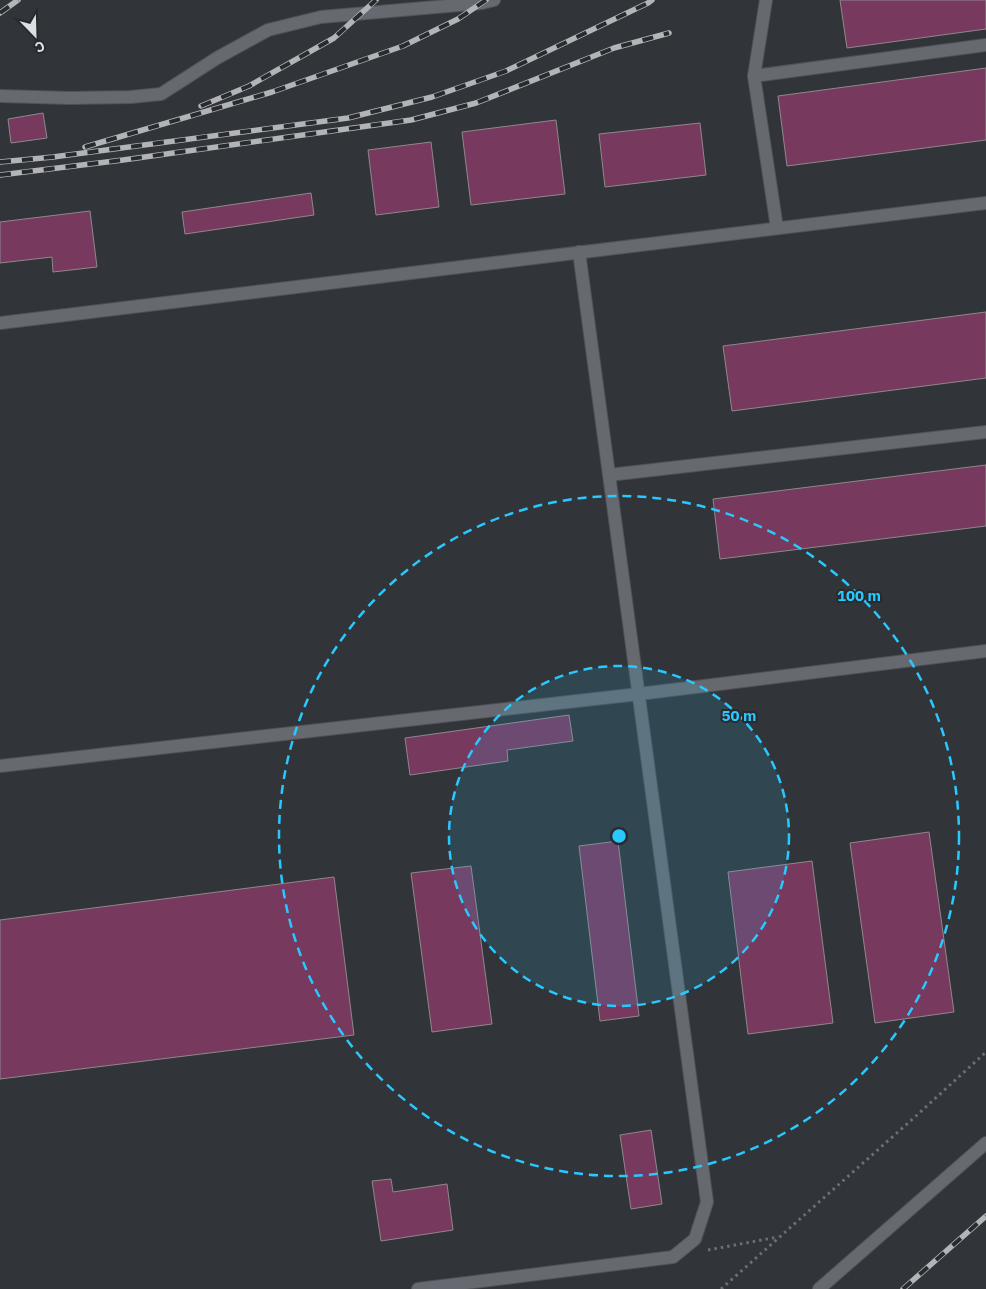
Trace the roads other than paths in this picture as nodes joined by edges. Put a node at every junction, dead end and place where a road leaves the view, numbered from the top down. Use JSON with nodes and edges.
{"nodes":[{"id":1,"x":494,"y":0,"type":"edge"},
{"id":2,"x":766,"y":0,"type":"edge"},
{"id":3,"x":986,"y":45,"type":"edge"},
{"id":4,"x":754,"y":76,"type":"junction"},
{"id":5,"x":0,"y":96,"type":"edge"},
{"id":6,"x":986,"y":203,"type":"edge"},
{"id":7,"x":777,"y":228,"type":"junction"},
{"id":8,"x":579,"y":252,"type":"junction"},
{"id":9,"x":0,"y":323,"type":"edge"},
{"id":10,"x":986,"y":432,"type":"edge"},
{"id":11,"x":609,"y":474,"type":"junction"},
{"id":12,"x":986,"y":651,"type":"edge"},
{"id":13,"x":638,"y":694,"type":"junction"},
{"id":14,"x":0,"y":766,"type":"edge"},
{"id":15,"x":986,"y":1143,"type":"edge"},
{"id":16,"x":418,"y":1289,"type":"edge"},
{"id":17,"x":819,"y":1289,"type":"edge"}],
"edges":[{"from":1,"to":5,"type":"lane"},
{"from":2,"to":4,"type":"lane"},
{"from":3,"to":4,"type":"lane"},
{"from":4,"to":7,"type":"lane"},
{"from":6,"to":7,"type":"lane"},
{"from":7,"to":8,"type":"lane"},
{"from":8,"to":9,"type":"lane"},
{"from":8,"to":11,"type":"lane"},
{"from":10,"to":11,"type":"lane"},
{"from":11,"to":13,"type":"lane"},
{"from":12,"to":13,"type":"lane"},
{"from":13,"to":14,"type":"lane"},
{"from":13,"to":16,"type":"lane"},
{"from":15,"to":17,"type":"lane"}]}
